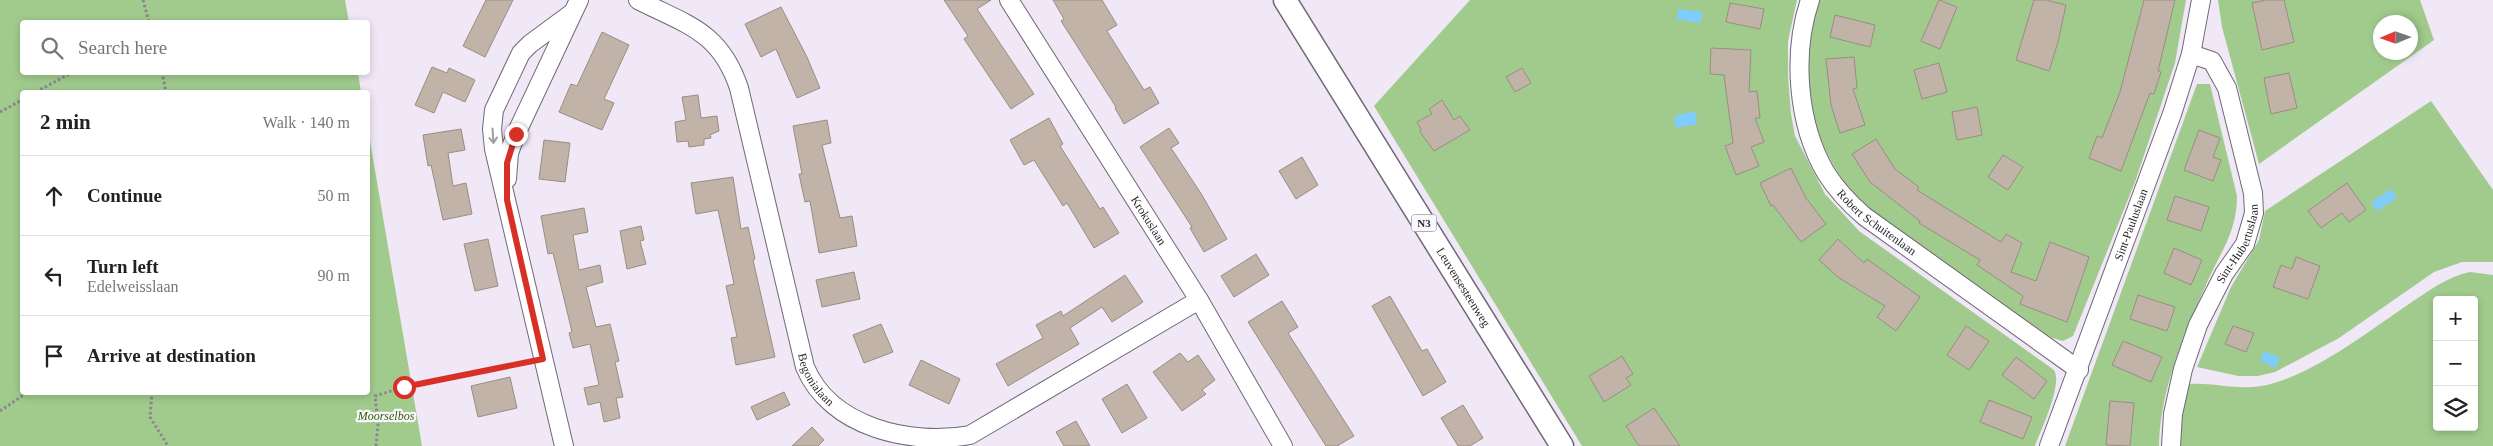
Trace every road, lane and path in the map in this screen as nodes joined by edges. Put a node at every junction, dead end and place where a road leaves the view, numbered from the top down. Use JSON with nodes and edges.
{"nodes":[{"id":1,"x":143,"y":0,"type":"edge"},
{"id":2,"x":638,"y":0,"type":"edge"},
{"id":3,"x":1008,"y":0,"type":"edge"},
{"id":4,"x":1285,"y":0,"type":"edge"},
{"id":5,"x":1810,"y":0,"type":"edge"},
{"id":6,"x":2201,"y":0,"type":"edge"},
{"id":7,"x":576,"y":7,"type":"edge"},
{"id":8,"x":148,"y":20,"type":"edge"},
{"id":9,"x":2191,"y":54,"type":"junction"},
{"id":10,"x":518,"y":58,"type":"junction"},
{"id":11,"x":67,"y":75,"type":"edge"},
{"id":12,"x":163,"y":75,"type":"edge"},
{"id":13,"x":543,"y":76,"type":"junction"},
{"id":14,"x":40,"y":90,"type":"edge"},
{"id":15,"x":166,"y":90,"type":"edge"},
{"id":16,"x":498,"y":100,"type":"junction"},
{"id":17,"x":20,"y":101,"type":"edge"},
{"id":18,"x":0,"y":112,"type":"edge"},
{"id":19,"x":525,"y":112,"type":"junction"},
{"id":20,"x":507,"y":200,"type":"junction"},
{"id":21,"x":1199,"y":300,"type":"junction"},
{"id":22,"x":543,"y":359,"type":"junction"},
{"id":23,"x":2079,"y":370,"type":"junction"},
{"id":24,"x":24,"y":395,"type":"edge"},
{"id":25,"x":152,"y":395,"type":"edge"},
{"id":26,"x":0,"y":411,"type":"edge"},
{"id":27,"x":168,"y":446,"type":"edge"},
{"id":28,"x":376,"y":446,"type":"edge"},
{"id":29,"x":564,"y":446,"type":"edge"},
{"id":30,"x":1284,"y":446,"type":"edge"},
{"id":31,"x":1562,"y":446,"type":"edge"},
{"id":32,"x":2049,"y":446,"type":"edge"},
{"id":33,"x":2171,"y":446,"type":"edge"}],
"edges":[{"from":1,"to":8,"type":"path"},
{"from":2,"to":21,"type":"street","name":"Begonialaan"},
{"from":3,"to":21,"type":"street","name":"Krokuslaan"},
{"from":4,"to":31,"type":"main road","name":"Leuvensesteenweg","number":"N3"},
{"from":5,"to":23,"type":"street","name":"Robert Schuitenlaan"},
{"from":6,"to":9,"type":"street","name":"Sint-Pauluslaan"},
{"from":7,"to":10,"type":"street"},
{"from":7,"to":13,"type":"street"},
{"from":9,"to":23,"type":"street","name":"Sint-Pauluslaan"},
{"from":9,"to":33,"type":"street","name":"Sint-Hubertuslaan"},
{"from":10,"to":13,"type":"street"},
{"from":10,"to":16,"type":"street"},
{"from":11,"to":14,"type":"path"},
{"from":12,"to":15,"type":"path"},
{"from":13,"to":19,"type":"street"},
{"from":16,"to":19,"type":"street"},
{"from":16,"to":20,"type":"street","one_way":true},
{"from":17,"to":18,"type":"path"},
{"from":19,"to":20,"type":"street"},
{"from":20,"to":22,"type":"street"},
{"from":21,"to":30,"type":"street","name":"Krokuslaan"},
{"from":22,"to":28,"type":"path"},
{"from":22,"to":29,"type":"street"},
{"from":23,"to":32,"type":"street","name":"Sint-Pauluslaan"},
{"from":24,"to":26,"type":"path"},
{"from":25,"to":27,"type":"path"}]}
